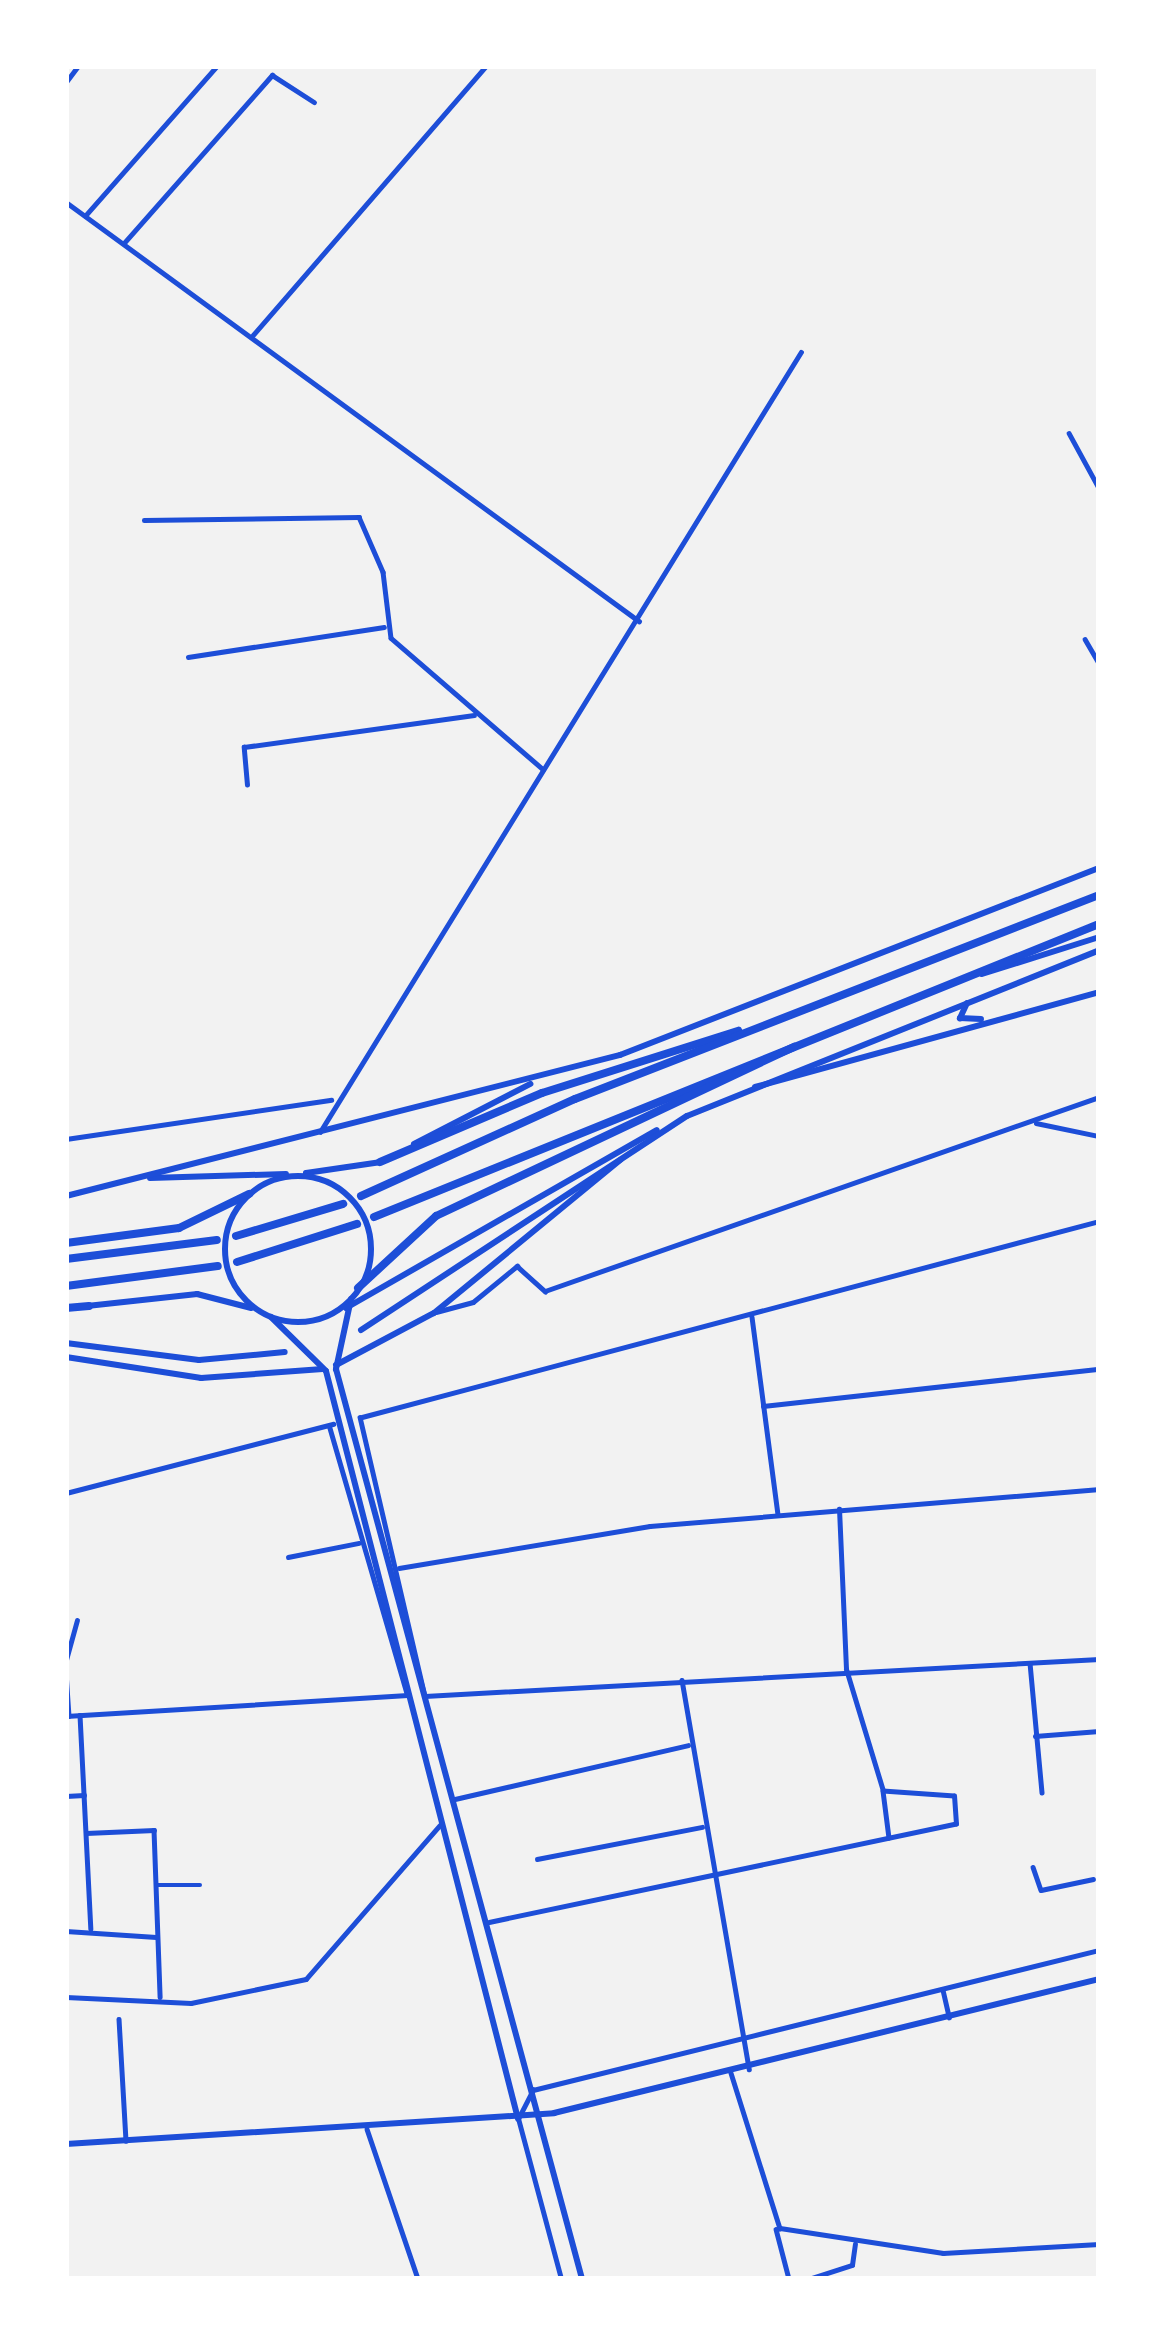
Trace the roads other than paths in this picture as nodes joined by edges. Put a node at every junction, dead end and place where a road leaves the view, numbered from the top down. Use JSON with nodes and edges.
{"nodes":[{"id":1,"x":78,"y":66,"type":"edge"},
{"id":2,"x":217,"y":66,"type":"edge"},
{"id":3,"x":486,"y":66,"type":"edge"},
{"id":4,"x":66,"y":82,"type":"edge"},
{"id":5,"x":314,"y":102,"type":"dead end"},
{"id":6,"x":66,"y":202,"type":"edge"},
{"id":7,"x":86,"y":216,"type":"junction"},
{"id":8,"x":124,"y":243,"type":"junction"},
{"id":9,"x":254,"y":335,"type":"junction"},
{"id":10,"x":801,"y":352,"type":"dead end"},
{"id":11,"x":1069,"y":433,"type":"dead end"},
{"id":12,"x":1099,"y":488,"type":"edge"},
{"id":13,"x":144,"y":520,"type":"dead end"},
{"id":14,"x":639,"y":620,"type":"junction"},
{"id":15,"x":387,"y":627,"type":"junction"},
{"id":16,"x":1085,"y":639,"type":"dead end"},
{"id":17,"x":188,"y":656,"type":"dead end"},
{"id":18,"x":1099,"y":663,"type":"edge"},
{"id":19,"x":474,"y":715,"type":"junction"},
{"id":20,"x":543,"y":769,"type":"junction"},
{"id":21,"x":247,"y":785,"type":"dead end"},
{"id":22,"x":1099,"y":868,"type":"edge"},
{"id":23,"x":1099,"y":895,"type":"edge"},
{"id":24,"x":1099,"y":923,"type":"edge"},
{"id":25,"x":1099,"y":938,"type":"edge"},
{"id":26,"x":1099,"y":950,"type":"edge"},
{"id":27,"x":927,"y":990,"type":"junction"},
{"id":28,"x":1099,"y":992,"type":"edge"},
{"id":29,"x":982,"y":995,"type":"junction"},
{"id":30,"x":836,"y":998,"type":"junction"},
{"id":31,"x":997,"y":1018,"type":"junction"},
{"id":32,"x":846,"y":1022,"type":"junction"},
{"id":33,"x":544,"y":1078,"type":"junction"},
{"id":34,"x":735,"y":1094,"type":"junction"},
{"id":35,"x":1099,"y":1097,"type":"edge"},
{"id":36,"x":331,"y":1100,"type":"junction"},
{"id":37,"x":687,"y":1116,"type":"junction"},
{"id":38,"x":1031,"y":1122,"type":"junction"},
{"id":39,"x":320,"y":1132,"type":"junction"},
{"id":40,"x":1099,"y":1136,"type":"edge"},
{"id":41,"x":66,"y":1139,"type":"edge"},
{"id":42,"x":639,"y":1145,"type":"junction"},
{"id":43,"x":380,"y":1162,"type":"junction"},
{"id":44,"x":294,"y":1174,"type":"junction"},
{"id":45,"x":124,"y":1181,"type":"junction"},
{"id":46,"x":249,"y":1194,"type":"junction"},
{"id":47,"x":66,"y":1196,"type":"edge"},
{"id":48,"x":361,"y":1196,"type":"dead end"},
{"id":49,"x":343,"y":1198,"type":"junction"},
{"id":50,"x":374,"y":1217,"type":"dead end"},
{"id":51,"x":1099,"y":1221,"type":"edge"},
{"id":52,"x":356,"y":1224,"type":"dead end"},
{"id":53,"x":236,"y":1236,"type":"dead end"},
{"id":54,"x":217,"y":1240,"type":"dead end"},
{"id":55,"x":66,"y":1243,"type":"edge"},
{"id":56,"x":66,"y":1259,"type":"edge"},
{"id":57,"x":237,"y":1262,"type":"dead end"},
{"id":58,"x":218,"y":1265,"type":"dead end"},
{"id":59,"x":66,"y":1286,"type":"edge"},
{"id":60,"x":358,"y":1288,"type":"junction"},
{"id":61,"x":351,"y":1299,"type":"junction"},
{"id":62,"x":89,"y":1306,"type":"joint"},
{"id":63,"x":346,"y":1308,"type":"junction"},
{"id":64,"x":66,"y":1309,"type":"edge"},
{"id":65,"x":261,"y":1312,"type":"junction"},
{"id":66,"x":434,"y":1312,"type":"junction"},
{"id":67,"x":752,"y":1315,"type":"junction"},
{"id":68,"x":326,"y":1316,"type":"junction"},
{"id":69,"x":271,"y":1317,"type":"junction"},
{"id":70,"x":361,"y":1330,"type":"dead end"},
{"id":71,"x":66,"y":1342,"type":"edge"},
{"id":72,"x":285,"y":1352,"type":"dead end"},
{"id":73,"x":66,"y":1357,"type":"edge"},
{"id":74,"x":336,"y":1369,"type":"junction"},
{"id":75,"x":1099,"y":1369,"type":"edge"},
{"id":76,"x":326,"y":1371,"type":"junction"},
{"id":77,"x":763,"y":1406,"type":"junction"},
{"id":78,"x":1099,"y":1468,"type":"edge"},
{"id":79,"x":1097,"y":1489,"type":"edge"},
{"id":80,"x":66,"y":1492,"type":"edge"},
{"id":81,"x":839,"y":1509,"type":"junction"},
{"id":82,"x":778,"y":1514,"type":"junction"},
{"id":83,"x":359,"y":1543,"type":"junction"},
{"id":84,"x":288,"y":1557,"type":"dead end"},
{"id":85,"x":400,"y":1568,"type":"junction"},
{"id":86,"x":1099,"y":1584,"type":"edge"},
{"id":87,"x":77,"y":1620,"type":"dead end"},
{"id":88,"x":1099,"y":1659,"type":"edge"},
{"id":89,"x":66,"y":1660,"type":"edge"},
{"id":90,"x":1030,"y":1663,"type":"junction"},
{"id":91,"x":846,"y":1669,"type":"junction"},
{"id":92,"x":66,"y":1672,"type":"edge"},
{"id":93,"x":682,"y":1680,"type":"junction"},
{"id":94,"x":406,"y":1695,"type":"junction"},
{"id":95,"x":425,"y":1696,"type":"junction"},
{"id":96,"x":80,"y":1715,"type":"junction"},
{"id":97,"x":68,"y":1716,"type":"edge"},
{"id":98,"x":1099,"y":1731,"type":"edge"},
{"id":99,"x":1035,"y":1736,"type":"junction"},
{"id":100,"x":688,"y":1745,"type":"junction"},
{"id":101,"x":883,"y":1791,"type":"junction"},
{"id":102,"x":1042,"y":1792,"type":"dead end"},
{"id":103,"x":84,"y":1795,"type":"junction"},
{"id":104,"x":66,"y":1796,"type":"edge"},
{"id":105,"x":455,"y":1799,"type":"junction"},
{"id":106,"x":439,"y":1826,"type":"junction"},
{"id":107,"x":702,"y":1827,"type":"junction"},
{"id":108,"x":86,"y":1833,"type":"junction"},
{"id":109,"x":889,"y":1838,"type":"junction"},
{"id":110,"x":536,"y":1859,"type":"dead end"},
{"id":111,"x":472,"y":1860,"type":"junction"},
{"id":112,"x":450,"y":1866,"type":"junction"},
{"id":113,"x":1033,"y":1868,"type":"dead end"},
{"id":114,"x":711,"y":1875,"type":"junction"},
{"id":115,"x":1096,"y":1879,"type":"edge"},
{"id":116,"x":155,"y":1885,"type":"junction"},
{"id":117,"x":200,"y":1885,"type":"dead end"},
{"id":118,"x":482,"y":1896,"type":"junction"},
{"id":119,"x":460,"y":1902,"type":"junction"},
{"id":120,"x":1099,"y":1904,"type":"edge"},
{"id":121,"x":489,"y":1922,"type":"junction"},
{"id":122,"x":92,"y":1929,"type":"junction"},
{"id":123,"x":66,"y":1931,"type":"edge"},
{"id":124,"x":157,"y":1937,"type":"junction"},
{"id":125,"x":1099,"y":1950,"type":"edge"},
{"id":126,"x":1099,"y":1979,"type":"edge"},
{"id":127,"x":943,"y":1990,"type":"junction"},
{"id":128,"x":66,"y":1997,"type":"edge"},
{"id":129,"x":160,"y":1997,"type":"dead end"},
{"id":130,"x":949,"y":2018,"type":"junction"},
{"id":131,"x":119,"y":2019,"type":"dead end"},
{"id":132,"x":743,"y":2042,"type":"junction"},
{"id":133,"x":749,"y":2068,"type":"junction"},
{"id":134,"x":731,"y":2073,"type":"junction"},
{"id":135,"x":533,"y":2090,"type":"junction"},
{"id":136,"x":539,"y":2116,"type":"junction"},
{"id":137,"x":518,"y":2119,"type":"junction"},
{"id":138,"x":367,"y":2129,"type":"junction"},
{"id":139,"x":126,"y":2141,"type":"junction"},
{"id":140,"x":66,"y":2144,"type":"edge"},
{"id":141,"x":779,"y":2228,"type":"junction"},
{"id":142,"x":850,"y":2240,"type":"junction"},
{"id":143,"x":1099,"y":2244,"type":"edge"},
{"id":144,"x":418,"y":2279,"type":"edge"},
{"id":145,"x":561,"y":2279,"type":"edge"},
{"id":146,"x":582,"y":2279,"type":"edge"},
{"id":147,"x":789,"y":2279,"type":"edge"},
{"id":148,"x":809,"y":2279,"type":"edge"}],
"edges":[{"from":1,"to":4,"type":"street"},
{"from":2,"to":7,"type":"street"},
{"from":3,"to":9,"type":"street"},
{"from":5,"to":8,"type":"street"},
{"from":6,"to":7,"type":"street"},
{"from":7,"to":8,"type":"street"},
{"from":8,"to":9,"type":"street"},
{"from":9,"to":14,"type":"street"},
{"from":10,"to":14,"type":"street"},
{"from":11,"to":12,"type":"street"},
{"from":13,"to":15,"type":"street"},
{"from":14,"to":20,"type":"street"},
{"from":15,"to":17,"type":"street"},
{"from":15,"to":19,"type":"street"},
{"from":16,"to":18,"type":"street"},
{"from":19,"to":20,"type":"street"},
{"from":19,"to":21,"type":"street"},
{"from":20,"to":36,"type":"street"},
{"from":22,"to":33,"type":"street"},
{"from":23,"to":30,"type":"main road"},
{"from":24,"to":27,"type":"main road"},
{"from":25,"to":27,"type":"street"},
{"from":26,"to":29,"type":"street"},
{"from":27,"to":32,"type":"main road"},
{"from":28,"to":31,"type":"street"},
{"from":29,"to":31,"type":"street"},
{"from":29,"to":34,"type":"street"},
{"from":30,"to":43,"type":"main road"},
{"from":30,"to":48,"type":"main road"},
{"from":31,"to":34,"type":"street"},
{"from":32,"to":50,"type":"main road"},
{"from":32,"to":60,"type":"main road"},
{"from":33,"to":39,"type":"street"},
{"from":33,"to":43,"type":"street"},
{"from":34,"to":37,"type":"street"},
{"from":35,"to":38,"type":"street"},
{"from":36,"to":39,"type":"street"},
{"from":36,"to":41,"type":"street"},
{"from":37,"to":42,"type":"street"},
{"from":37,"to":63,"type":"street"},
{"from":38,"to":40,"type":"street"},
{"from":38,"to":66,"type":"street"},
{"from":39,"to":45,"type":"street"},
{"from":42,"to":66,"type":"street"},
{"from":42,"to":70,"type":"street"},
{"from":43,"to":44,"type":"street"},
{"from":44,"to":45,"type":"street"},
{"from":44,"to":46,"type":"street"},
{"from":44,"to":49,"type":"street"},
{"from":45,"to":47,"type":"street"},
{"from":46,"to":55,"type":"main road"},
{"from":46,"to":65,"type":"street"},
{"from":49,"to":53,"type":"main road"},
{"from":49,"to":60,"type":"street"},
{"from":51,"to":67,"type":"street"},
{"from":52,"to":57,"type":"main road"},
{"from":54,"to":56,"type":"main road"},
{"from":58,"to":59,"type":"main road"},
{"from":60,"to":61,"type":"street"},
{"from":61,"to":63,"type":"street"},
{"from":61,"to":68,"type":"street"},
{"from":62,"to":64,"type":"main road"},
{"from":62,"to":65,"type":"street"},
{"from":63,"to":68,"type":"street"},
{"from":63,"to":74,"type":"street"},
{"from":65,"to":69,"type":"street"},
{"from":66,"to":74,"type":"street"},
{"from":67,"to":77,"type":"street"},
{"from":67,"to":85,"type":"street"},
{"from":68,"to":69,"type":"street"},
{"from":69,"to":76,"type":"street"},
{"from":71,"to":72,"type":"street"},
{"from":73,"to":76,"type":"street"},
{"from":74,"to":95,"type":"street"},
{"from":75,"to":77,"type":"street"},
{"from":76,"to":94,"type":"street"},
{"from":77,"to":82,"type":"street"},
{"from":78,"to":79,"type":"street"},
{"from":79,"to":81,"type":"street"},
{"from":79,"to":86,"type":"street"},
{"from":80,"to":83,"type":"street"},
{"from":81,"to":82,"type":"street"},
{"from":81,"to":91,"type":"street"},
{"from":82,"to":85,"type":"street"},
{"from":83,"to":84,"type":"street"},
{"from":83,"to":94,"type":"street"},
{"from":85,"to":95,"type":"street"},
{"from":87,"to":89,"type":"street"},
{"from":88,"to":90,"type":"street"},
{"from":90,"to":91,"type":"street"},
{"from":90,"to":99,"type":"street"},
{"from":91,"to":93,"type":"street"},
{"from":91,"to":101,"type":"street"},
{"from":92,"to":97,"type":"street"},
{"from":93,"to":95,"type":"street"},
{"from":93,"to":100,"type":"street"},
{"from":94,"to":96,"type":"street"},
{"from":94,"to":106,"type":"street"},
{"from":95,"to":105,"type":"street"},
{"from":96,"to":97,"type":"street"},
{"from":96,"to":103,"type":"street"},
{"from":98,"to":99,"type":"street"},
{"from":99,"to":102,"type":"street"},
{"from":100,"to":105,"type":"street"},
{"from":100,"to":107,"type":"street"},
{"from":101,"to":109,"type":"street"},
{"from":101,"to":109,"type":"street"},
{"from":103,"to":104,"type":"street"},
{"from":103,"to":108,"type":"street"},
{"from":105,"to":111,"type":"street"},
{"from":106,"to":112,"type":"street"},
{"from":106,"to":128,"type":"street"},
{"from":107,"to":110,"type":"street"},
{"from":107,"to":114,"type":"street"},
{"from":108,"to":116,"type":"street"},
{"from":108,"to":122,"type":"street"},
{"from":109,"to":114,"type":"street"},
{"from":111,"to":112,"type":"street"},
{"from":111,"to":118,"type":"street"},
{"from":112,"to":119,"type":"street"},
{"from":113,"to":115,"type":"street"},
{"from":114,"to":121,"type":"street"},
{"from":114,"to":132,"type":"street"},
{"from":115,"to":120,"type":"street"},
{"from":116,"to":117,"type":"street"},
{"from":116,"to":124,"type":"street"},
{"from":118,"to":119,"type":"street"},
{"from":118,"to":121,"type":"street"},
{"from":119,"to":137,"type":"street"},
{"from":121,"to":135,"type":"street"},
{"from":122,"to":123,"type":"street"},
{"from":122,"to":124,"type":"street"},
{"from":124,"to":129,"type":"street"},
{"from":125,"to":127,"type":"street"},
{"from":126,"to":130,"type":"street"},
{"from":127,"to":130,"type":"street"},
{"from":127,"to":132,"type":"street"},
{"from":130,"to":133,"type":"street"},
{"from":131,"to":139,"type":"street"},
{"from":132,"to":133,"type":"street"},
{"from":132,"to":135,"type":"street"},
{"from":133,"to":134,"type":"street"},
{"from":134,"to":136,"type":"street"},
{"from":134,"to":141,"type":"street"},
{"from":135,"to":136,"type":"street"},
{"from":135,"to":137,"type":"street"},
{"from":136,"to":137,"type":"street"},
{"from":136,"to":146,"type":"street"},
{"from":137,"to":138,"type":"street"},
{"from":137,"to":145,"type":"street"},
{"from":138,"to":139,"type":"street"},
{"from":138,"to":144,"type":"street"},
{"from":139,"to":140,"type":"street"},
{"from":141,"to":142,"type":"street"},
{"from":141,"to":147,"type":"street"},
{"from":142,"to":143,"type":"street"},
{"from":142,"to":148,"type":"street"}]}
